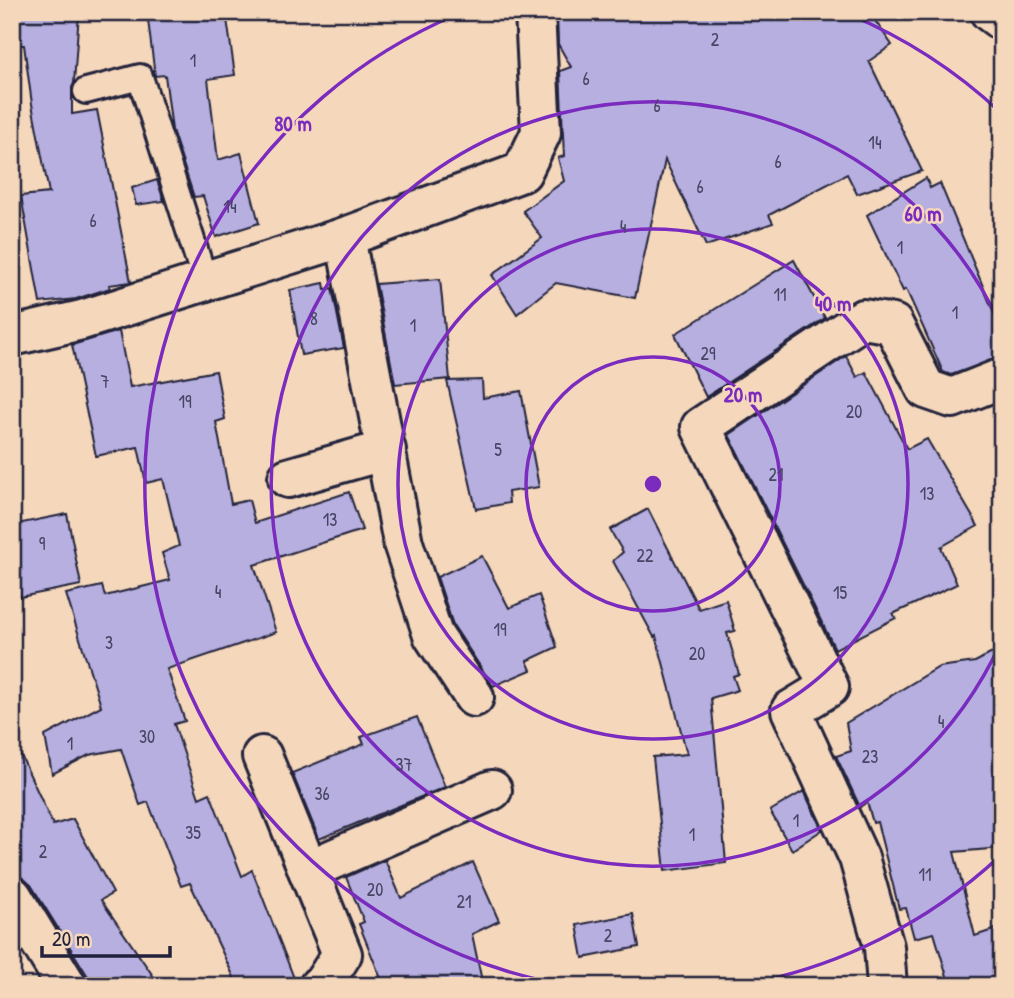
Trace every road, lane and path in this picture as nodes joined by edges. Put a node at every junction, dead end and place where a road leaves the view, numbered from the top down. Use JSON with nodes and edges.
{"nodes":[{"id":1,"x":535,"y":12,"type":"edge"},
{"id":2,"x":990,"y":12,"type":"edge"},
{"id":3,"x":1002,"y":21,"type":"edge"},
{"id":4,"x":86,"y":91,"type":"dead end"},
{"id":5,"x":345,"y":237,"type":"junction"},
{"id":6,"x":205,"y":281,"type":"junction"},
{"id":7,"x":12,"y":336,"type":"edge"},
{"id":8,"x":1002,"y":378,"type":"edge"},
{"id":9,"x":386,"y":450,"type":"junction"},
{"id":10,"x":288,"y":478,"type":"dead end"},
{"id":11,"x":474,"y":697,"type":"dead end"},
{"id":12,"x":262,"y":756,"type":"dead end"},
{"id":13,"x":492,"y":790,"type":"dead end"},
{"id":14,"x":308,"y":870,"type":"junction"},
{"id":15,"x":12,"y":896,"type":"edge"},
{"id":16,"x":56,"y":983,"type":"edge"},
{"id":17,"x":319,"y":986,"type":"edge"},
{"id":18,"x":887,"y":986,"type":"edge"}],
"edges":[{"from":1,"to":5,"type":"street"},
{"from":2,"to":3,"type":"street"},
{"from":4,"to":6,"type":"lane"},
{"from":5,"to":6,"type":"street"},
{"from":5,"to":9,"type":"street"},
{"from":6,"to":7,"type":"street"},
{"from":8,"to":18,"type":"street"},
{"from":9,"to":10,"type":"street"},
{"from":9,"to":11,"type":"street"},
{"from":12,"to":14,"type":"street"},
{"from":13,"to":14,"type":"street"},
{"from":14,"to":17,"type":"street"},
{"from":15,"to":16,"type":"street"}]}
